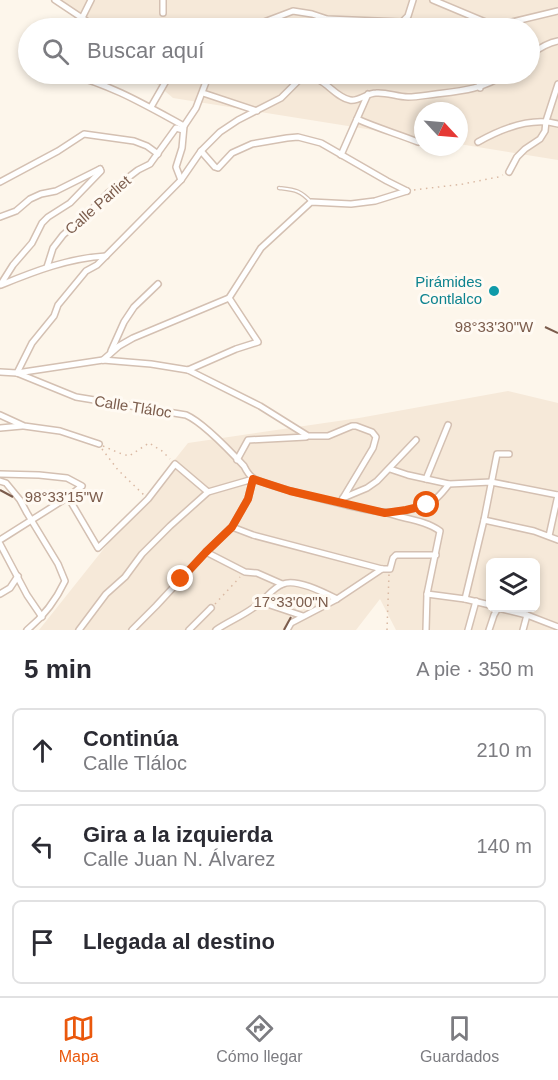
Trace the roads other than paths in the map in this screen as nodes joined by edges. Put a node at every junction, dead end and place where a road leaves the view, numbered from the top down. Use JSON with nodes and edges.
{"nodes":[{"id":1,"x":55,"y":0,"type":"edge"},
{"id":2,"x":91,"y":0,"type":"edge"},
{"id":3,"x":163,"y":0,"type":"edge"},
{"id":4,"x":412,"y":0,"type":"edge"},
{"id":5,"x":433,"y":0,"type":"edge"},
{"id":6,"x":558,"y":11,"type":"edge"},
{"id":7,"x":163,"y":13,"type":"dead end"},
{"id":8,"x":82,"y":18,"type":"joint"},
{"id":9,"x":275,"y":18,"type":"edge"},
{"id":10,"x":324,"y":18,"type":"edge"},
{"id":11,"x":406,"y":18,"type":"edge"},
{"id":12,"x":476,"y":18,"type":"edge"},
{"id":13,"x":529,"y":18,"type":"edge"},
{"id":14,"x":558,"y":42,"type":"edge"},
{"id":15,"x":540,"y":48,"type":"edge"},
{"id":16,"x":100,"y":84,"type":"edge"},
{"id":17,"x":164,"y":84,"type":"edge"},
{"id":18,"x":204,"y":84,"type":"edge"},
{"id":19,"x":295,"y":84,"type":"edge"},
{"id":20,"x":325,"y":84,"type":"edge"},
{"id":21,"x":479,"y":84,"type":"edge"},
{"id":22,"x":489,"y":84,"type":"edge"},
{"id":23,"x":558,"y":84,"type":"edge"},
{"id":24,"x":480,"y":88,"type":"junction"},
{"id":25,"x":202,"y":93,"type":"junction"},
{"id":26,"x":368,"y":94,"type":"junction"},
{"id":27,"x":151,"y":108,"type":"junction"},
{"id":28,"x":257,"y":111,"type":"junction"},
{"id":29,"x":357,"y":119,"type":"junction"},
{"id":30,"x":546,"y":121,"type":"junction"},
{"id":31,"x":558,"y":124,"type":"edge"},
{"id":32,"x":184,"y":128,"type":"junction"},
{"id":33,"x":414,"y":140,"type":"edge"},
{"id":34,"x":478,"y":142,"type":"dead end"},
{"id":35,"x":201,"y":151,"type":"junction"},
{"id":36,"x":158,"y":154,"type":"junction"},
{"id":37,"x":342,"y":155,"type":"junction"},
{"id":38,"x":509,"y":172,"type":"road end"},
{"id":39,"x":181,"y":180,"type":"junction"},
{"id":40,"x":0,"y":182,"type":"edge"},
{"id":41,"x":279,"y":188,"type":"dead end"},
{"id":42,"x":311,"y":202,"type":"junction"},
{"id":43,"x":0,"y":217,"type":"edge"},
{"id":44,"x":106,"y":256,"type":"junction"},
{"id":45,"x":47,"y":267,"type":"junction"},
{"id":46,"x":158,"y":284,"type":"dead end"},
{"id":47,"x":1,"y":285,"type":"edge"},
{"id":48,"x":229,"y":298,"type":"junction"},
{"id":49,"x":110,"y":352,"type":"junction"},
{"id":50,"x":103,"y":360,"type":"junction"},
{"id":51,"x":189,"y":370,"type":"junction"},
{"id":52,"x":0,"y":372,"type":"edge"},
{"id":53,"x":17,"y":373,"type":"junction"},
{"id":54,"x":0,"y":415,"type":"edge"},
{"id":55,"x":448,"y":425,"type":"dead end"},
{"id":56,"x":24,"y":426,"type":"junction"},
{"id":57,"x":0,"y":428,"type":"edge"},
{"id":58,"x":308,"y":436,"type":"junction"},
{"id":59,"x":416,"y":440,"type":"dead end"},
{"id":60,"x":99,"y":444,"type":"road end"},
{"id":61,"x":508,"y":454,"type":"dead end"},
{"id":62,"x":237,"y":460,"type":"junction"},
{"id":63,"x":390,"y":468,"type":"junction"},
{"id":64,"x":0,"y":474,"type":"edge"},
{"id":65,"x":253,"y":479,"type":"junction"},
{"id":66,"x":426,"y":479,"type":"junction"},
{"id":67,"x":0,"y":481,"type":"edge"},
{"id":68,"x":491,"y":482,"type":"junction"},
{"id":69,"x":449,"y":484,"type":"junction"},
{"id":70,"x":208,"y":492,"type":"junction"},
{"id":71,"x":558,"y":495,"type":"edge"},
{"id":72,"x":68,"y":497,"type":"junction"},
{"id":73,"x":341,"y":501,"type":"junction"},
{"id":74,"x":385,"y":513,"type":"junction"},
{"id":75,"x":32,"y":520,"type":"junction"},
{"id":76,"x":484,"y":520,"type":"junction"},
{"id":77,"x":232,"y":527,"type":"junction"},
{"id":78,"x":549,"y":536,"type":"junction"},
{"id":79,"x":558,"y":540,"type":"edge"},
{"id":80,"x":0,"y":542,"type":"edge"},
{"id":81,"x":206,"y":552,"type":"junction"},
{"id":82,"x":435,"y":555,"type":"junction"},
{"id":83,"x":382,"y":569,"type":"junction"},
{"id":84,"x":18,"y":576,"type":"junction"},
{"id":85,"x":282,"y":584,"type":"junction"},
{"id":86,"x":0,"y":594,"type":"edge"},
{"id":87,"x":427,"y":594,"type":"junction"},
{"id":88,"x":337,"y":599,"type":"junction"},
{"id":89,"x":465,"y":599,"type":"junction"},
{"id":90,"x":476,"y":602,"type":"junction"},
{"id":91,"x":486,"y":604,"type":"edge"},
{"id":92,"x":257,"y":605,"type":"junction"},
{"id":93,"x":211,"y":608,"type":"road end"},
{"id":94,"x":496,"y":612,"type":"edge"},
{"id":95,"x":515,"y":612,"type":"edge"},
{"id":96,"x":527,"y":615,"type":"junction"},
{"id":97,"x":303,"y":616,"type":"junction"},
{"id":98,"x":42,"y":617,"type":"junction"},
{"id":99,"x":558,"y":627,"type":"edge"},
{"id":100,"x":27,"y":630,"type":"edge"},
{"id":101,"x":79,"y":630,"type":"edge"},
{"id":102,"x":132,"y":630,"type":"edge"},
{"id":103,"x":189,"y":630,"type":"edge"},
{"id":104,"x":216,"y":630,"type":"edge"},
{"id":105,"x":287,"y":630,"type":"edge"},
{"id":106,"x":426,"y":630,"type":"edge"},
{"id":107,"x":468,"y":630,"type":"edge"},
{"id":108,"x":489,"y":630,"type":"edge"},
{"id":109,"x":523,"y":630,"type":"edge"}],
"edges":[{"from":1,"to":8,"type":"street"},
{"from":2,"to":8,"type":"street"},
{"from":3,"to":7,"type":"street"},
{"from":4,"to":11,"type":"street"},
{"from":5,"to":12,"type":"street"},
{"from":6,"to":13,"type":"street"},
{"from":9,"to":10,"type":"street"},
{"from":14,"to":15,"type":"street"},
{"from":16,"to":27,"type":"street"},
{"from":17,"to":27,"type":"street"},
{"from":18,"to":25,"type":"street","name":"Calle Parliet"},
{"from":19,"to":28,"type":"street"},
{"from":20,"to":26,"type":"street"},
{"from":21,"to":24,"type":"street"},
{"from":22,"to":24,"type":"street"},
{"from":23,"to":30,"type":"street"},
{"from":24,"to":26,"type":"street"},
{"from":25,"to":28,"type":"street"},
{"from":25,"to":32,"type":"street","name":"Calle Parliet"},
{"from":26,"to":29,"type":"street"},
{"from":27,"to":32,"type":"street"},
{"from":28,"to":35,"type":"street"},
{"from":29,"to":33,"type":"street"},
{"from":29,"to":37,"type":"street"},
{"from":30,"to":31,"type":"street"},
{"from":30,"to":34,"type":"street"},
{"from":30,"to":38,"type":"street"},
{"from":32,"to":36,"type":"street","name":"Calle Parliet"},
{"from":32,"to":39,"type":"street","name":"Calle Parliet"},
{"from":35,"to":37,"type":"street"},
{"from":35,"to":39,"type":"street"},
{"from":36,"to":40,"type":"street"},
{"from":36,"to":45,"type":"street","name":"Calle Parliet"},
{"from":37,"to":42,"type":"street"},
{"from":39,"to":44,"type":"street"},
{"from":41,"to":42,"type":"lane"},
{"from":42,"to":48,"type":"street"},
{"from":43,"to":47,"type":"street"},
{"from":44,"to":45,"type":"street"},
{"from":44,"to":53,"type":"street"},
{"from":45,"to":47,"type":"street"},
{"from":46,"to":49,"type":"street"},
{"from":48,"to":49,"type":"street"},
{"from":48,"to":51,"type":"street"},
{"from":49,"to":50,"type":"street"},
{"from":50,"to":51,"type":"street"},
{"from":50,"to":53,"type":"street"},
{"from":51,"to":58,"type":"street"},
{"from":52,"to":53,"type":"street"},
{"from":53,"to":62,"type":"street","name":"Calle Tláloc"},
{"from":54,"to":56,"type":"street"},
{"from":55,"to":66,"type":"street"},
{"from":56,"to":57,"type":"street"},
{"from":56,"to":60,"type":"street"},
{"from":58,"to":62,"type":"street"},
{"from":58,"to":73,"type":"street"},
{"from":59,"to":63,"type":"street"},
{"from":61,"to":68,"type":"street"},
{"from":62,"to":65,"type":"street","name":"Calle Tláloc"},
{"from":63,"to":66,"type":"street"},
{"from":63,"to":73,"type":"street"},
{"from":64,"to":72,"type":"street"},
{"from":65,"to":70,"type":"street"},
{"from":65,"to":73,"type":"street"},
{"from":65,"to":77,"type":"street"},
{"from":66,"to":69,"type":"street"},
{"from":67,"to":75,"type":"street"},
{"from":68,"to":69,"type":"street"},
{"from":68,"to":71,"type":"street"},
{"from":68,"to":76,"type":"street"},
{"from":69,"to":74,"type":"street"},
{"from":70,"to":72,"type":"street"},
{"from":70,"to":101,"type":"street"},
{"from":71,"to":78,"type":"street"},
{"from":72,"to":75,"type":"street"},
{"from":73,"to":74,"type":"street"},
{"from":74,"to":82,"type":"street"},
{"from":75,"to":80,"type":"street"},
{"from":75,"to":98,"type":"street"},
{"from":76,"to":78,"type":"street"},
{"from":76,"to":89,"type":"street"},
{"from":77,"to":81,"type":"street"},
{"from":77,"to":83,"type":"street"},
{"from":78,"to":79,"type":"street"},
{"from":80,"to":84,"type":"street"},
{"from":81,"to":85,"type":"street"},
{"from":81,"to":102,"type":"street"},
{"from":82,"to":83,"type":"street"},
{"from":82,"to":87,"type":"street"},
{"from":83,"to":88,"type":"street"},
{"from":84,"to":86,"type":"street"},
{"from":84,"to":98,"type":"street"},
{"from":85,"to":88,"type":"street"},
{"from":85,"to":92,"type":"street"},
{"from":87,"to":89,"type":"street"},
{"from":87,"to":106,"type":"street"},
{"from":88,"to":97,"type":"street"},
{"from":89,"to":90,"type":"street"},
{"from":90,"to":91,"type":"street"},
{"from":90,"to":107,"type":"street"},
{"from":92,"to":97,"type":"street"},
{"from":92,"to":104,"type":"street"},
{"from":93,"to":103,"type":"street"},
{"from":94,"to":108,"type":"street"},
{"from":95,"to":96,"type":"street"},
{"from":96,"to":99,"type":"street"},
{"from":96,"to":109,"type":"street"},
{"from":97,"to":105,"type":"street"},
{"from":98,"to":100,"type":"street"}]}
